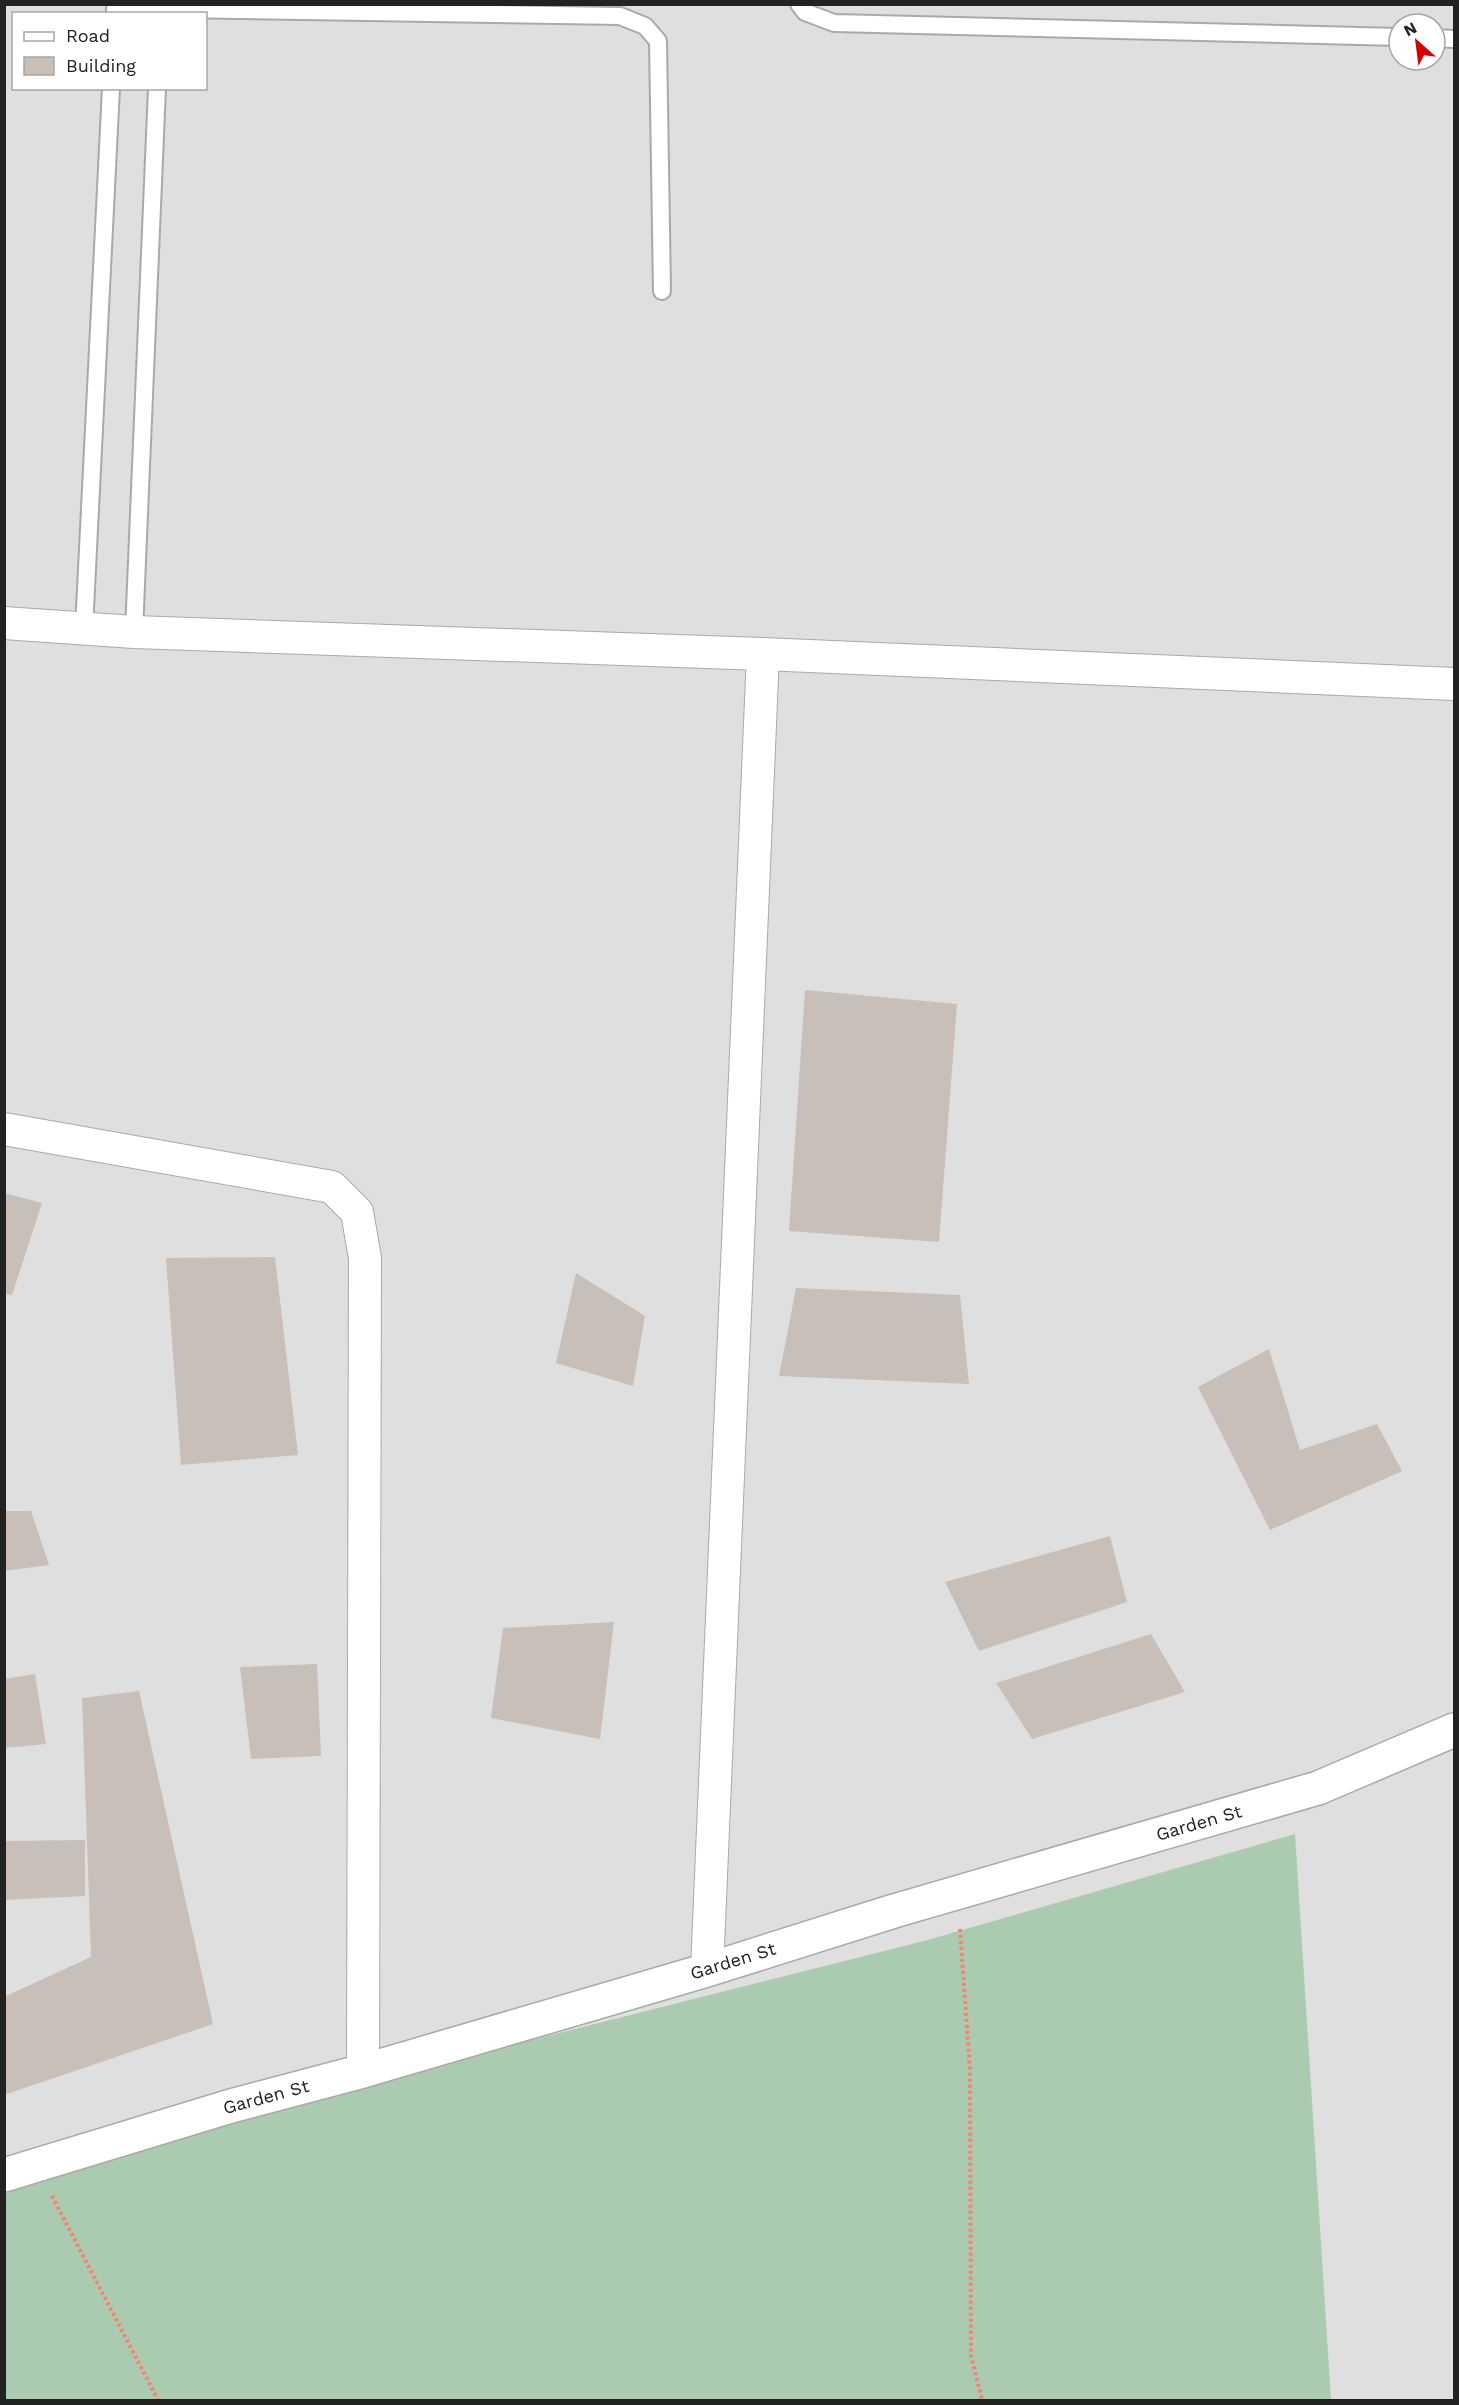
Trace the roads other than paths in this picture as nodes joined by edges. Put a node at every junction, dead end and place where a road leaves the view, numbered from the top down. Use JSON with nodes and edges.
{"nodes":[{"id":1,"x":799,"y":4,"type":"edge"},
{"id":2,"x":115,"y":11,"type":"edge"},
{"id":3,"x":160,"y":12,"type":"edge"},
{"id":4,"x":207,"y":12,"type":"edge"},
{"id":5,"x":1387,"y":37,"type":"edge"},
{"id":6,"x":111,"y":90,"type":"edge"},
{"id":7,"x":157,"y":90,"type":"edge"},
{"id":8,"x":662,"y":291,"type":"dead end"},
{"id":9,"x":4,"y":623,"type":"edge"},
{"id":10,"x":84,"y":629,"type":"junction"},
{"id":11,"x":134,"y":632,"type":"junction"},
{"id":12,"x":763,"y":654,"type":"junction"},
{"id":13,"x":1455,"y":684,"type":"edge"},
{"id":14,"x":4,"y":1129,"type":"edge"},
{"id":15,"x":1455,"y":1730,"type":"edge"},
{"id":16,"x":707,"y":1970,"type":"junction"},
{"id":17,"x":363,"y":2071,"type":"junction"},
{"id":18,"x":4,"y":2175,"type":"edge"}],
"edges":[{"from":1,"to":5,"type":"lane"},
{"from":2,"to":3,"type":"lane"},
{"from":4,"to":8,"type":"lane"},
{"from":6,"to":10,"type":"lane"},
{"from":7,"to":11,"type":"lane"},
{"from":9,"to":10,"type":"street"},
{"from":10,"to":11,"type":"street"},
{"from":11,"to":12,"type":"street"},
{"from":12,"to":13,"type":"street"},
{"from":12,"to":16,"type":"street"},
{"from":14,"to":17,"type":"street"},
{"from":15,"to":16,"type":"street","name":"Garden St"},
{"from":16,"to":17,"type":"street","name":"Garden St"},
{"from":17,"to":18,"type":"street","name":"Garden St"}]}
